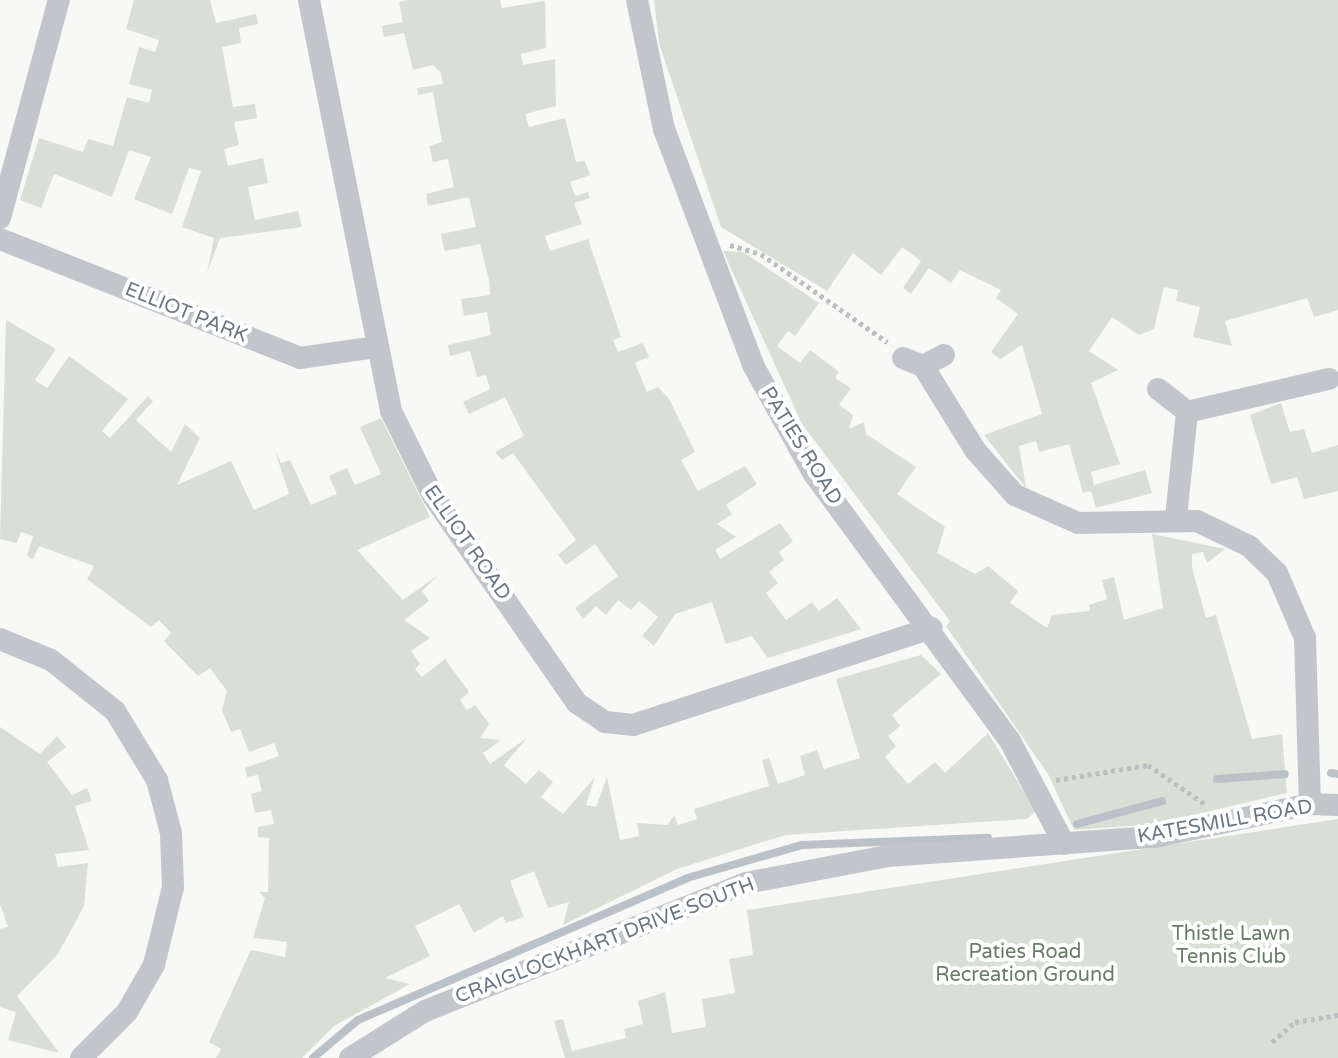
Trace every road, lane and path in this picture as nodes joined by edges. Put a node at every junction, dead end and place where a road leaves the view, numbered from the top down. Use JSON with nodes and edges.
{"nodes":[{"id":1,"x":59,"y":0,"type":"edge"},
{"id":2,"x":309,"y":0,"type":"edge"},
{"id":3,"x":637,"y":0,"type":"edge"},
{"id":4,"x":0,"y":218,"type":"edge"},
{"id":5,"x":0,"y":239,"type":"edge"},
{"id":6,"x":705,"y":246,"type":"junction"},
{"id":7,"x":375,"y":347,"type":"junction"},
{"id":8,"x":944,"y":355,"type":"dead end"},
{"id":9,"x":913,"y":362,"type":"junction"},
{"id":10,"x":1329,"y":379,"type":"dead end"},
{"id":11,"x":1158,"y":389,"type":"dead end"},
{"id":12,"x":1187,"y":412,"type":"junction"},
{"id":13,"x":1176,"y":517,"type":"junction"},
{"id":14,"x":932,"y":628,"type":"junction"},
{"id":15,"x":0,"y":639,"type":"edge"},
{"id":16,"x":1036,"y":784,"type":"junction"},
{"id":17,"x":1310,"y":804,"type":"junction"},
{"id":18,"x":1338,"y":805,"type":"edge"},
{"id":19,"x":1229,"y":820,"type":"junction"},
{"id":20,"x":1064,"y":844,"type":"junction"},
{"id":21,"x":1338,"y":1015,"type":"edge"},
{"id":22,"x":1272,"y":1042,"type":"dead end"},
{"id":23,"x":81,"y":1058,"type":"edge"},
{"id":24,"x":350,"y":1058,"type":"edge"}],
"edges":[{"from":1,"to":4,"type":"street"},
{"from":2,"to":7,"type":"street","name":"ELLIOT ROAD"},
{"from":3,"to":6,"type":"street","name":"PATIES ROAD"},
{"from":5,"to":7,"type":"street","name":"ELLIOT PARK"},
{"from":6,"to":9,"type":"path"},
{"from":6,"to":14,"type":"street","name":"PATIES ROAD"},
{"from":7,"to":14,"type":"street","name":"ELLIOT ROAD"},
{"from":8,"to":9,"type":"street"},
{"from":9,"to":13,"type":"street"},
{"from":10,"to":12,"type":"street"},
{"from":11,"to":12,"type":"street"},
{"from":12,"to":13,"type":"street"},
{"from":13,"to":17,"type":"street"},
{"from":14,"to":16,"type":"street","name":"PATIES ROAD"},
{"from":15,"to":23,"type":"street"},
{"from":16,"to":19,"type":"path"},
{"from":16,"to":20,"type":"street","name":"PATIES ROAD"},
{"from":17,"to":18,"type":"street","name":"KATESMILL ROAD"},
{"from":17,"to":19,"type":"street","name":"KATESMILL ROAD"},
{"from":19,"to":20,"type":"street","name":"KATESMILL ROAD"},
{"from":20,"to":24,"type":"street","name":"CRAIGLOCKHART DRIVE SOUTH"},
{"from":21,"to":22,"type":"path"}]}
